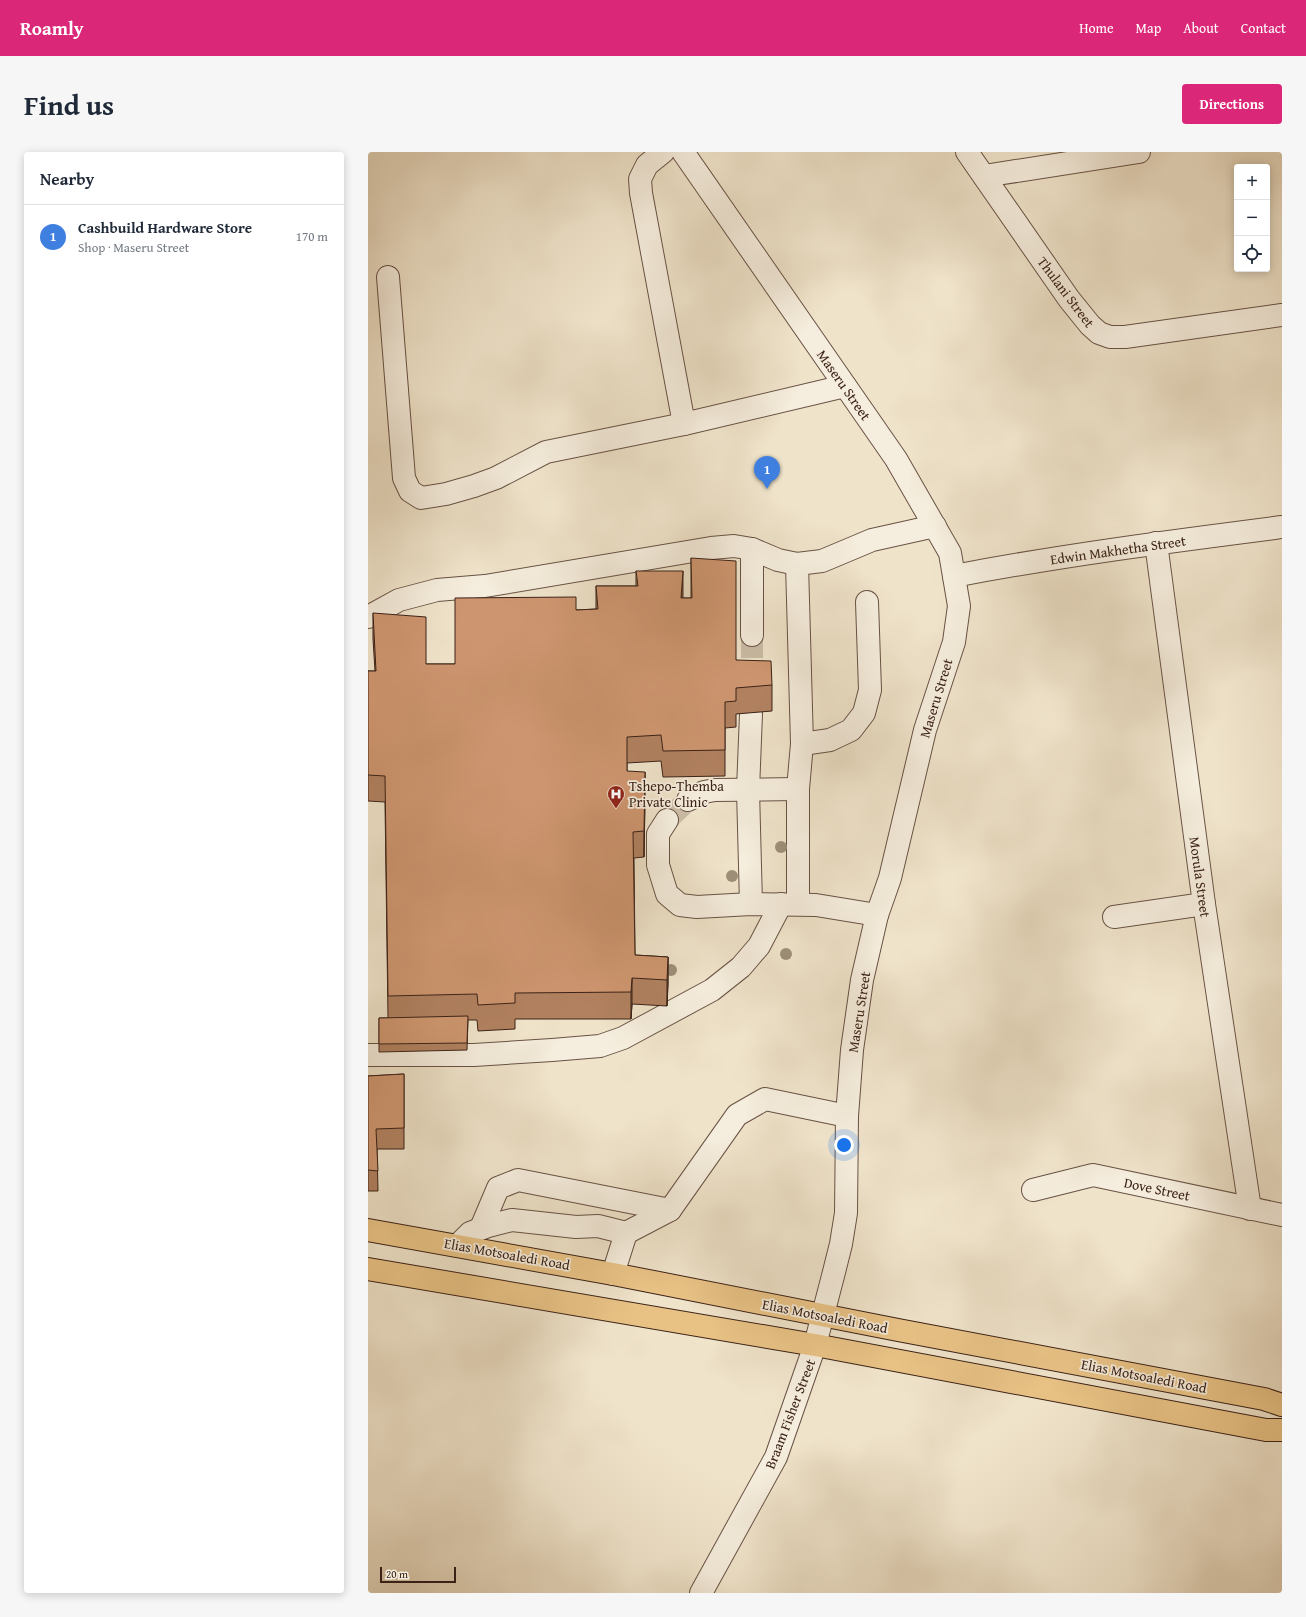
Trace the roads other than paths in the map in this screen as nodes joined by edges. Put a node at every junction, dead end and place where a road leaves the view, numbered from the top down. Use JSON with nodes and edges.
{"nodes":[{"id":1,"x":663,"y":152,"type":"edge"},
{"id":2,"x":683,"y":152,"type":"edge"},
{"id":3,"x":967,"y":152,"type":"edge"},
{"id":4,"x":1139,"y":152,"type":"edge"},
{"id":5,"x":984,"y":176,"type":"junction"},
{"id":6,"x":388,"y":277,"type":"dead end"},
{"id":7,"x":1282,"y":315,"type":"edge"},
{"id":8,"x":845,"y":386,"type":"junction"},
{"id":9,"x":684,"y":424,"type":"junction"},
{"id":10,"x":935,"y":526,"type":"junction"},
{"id":11,"x":1282,"y":528,"type":"edge"},
{"id":12,"x":1156,"y":543,"type":"junction"},
{"id":13,"x":752,"y":549,"type":"junction"},
{"id":14,"x":797,"y":564,"type":"junction"},
{"id":15,"x":954,"y":576,"type":"junction"},
{"id":16,"x":867,"y":602,"type":"dead end"},
{"id":17,"x":368,"y":618,"type":"edge"},
{"id":18,"x":752,"y":635,"type":"tunnel mouth"},
{"id":19,"x":752,"y":714,"type":"tunnel mouth"},
{"id":20,"x":802,"y":744,"type":"junction"},
{"id":21,"x":798,"y":789,"type":"junction"},
{"id":22,"x":748,"y":790,"type":"junction"},
{"id":23,"x":688,"y":800,"type":"tunnel mouth"},
{"id":24,"x":667,"y":820,"type":"tunnel mouth"},
{"id":25,"x":751,"y":904,"type":"junction"},
{"id":26,"x":790,"y":904,"type":"junction"},
{"id":27,"x":1204,"y":904,"type":"junction"},
{"id":28,"x":876,"y":915,"type":"junction"},
{"id":29,"x":1114,"y":917,"type":"dead end"},
{"id":30,"x":368,"y":1055,"type":"edge"},
{"id":31,"x":847,"y":1116,"type":"junction"},
{"id":32,"x":1033,"y":1190,"type":"dead end"},
{"id":33,"x":1250,"y":1209,"type":"junction"},
{"id":34,"x":670,"y":1210,"type":"junction"},
{"id":35,"x":1282,"y":1215,"type":"edge"},
{"id":36,"x":481,"y":1228,"type":"junction"},
{"id":37,"x":368,"y":1230,"type":"edge"},
{"id":38,"x":626,"y":1233,"type":"junction"},
{"id":39,"x":458,"y":1245,"type":"junction"},
{"id":40,"x":368,"y":1269,"type":"edge"},
{"id":41,"x":613,"y":1274,"type":"junction"},
{"id":42,"x":822,"y":1315,"type":"junction"},
{"id":43,"x":815,"y":1345,"type":"junction"},
{"id":44,"x":1282,"y":1405,"type":"edge"},
{"id":45,"x":1282,"y":1430,"type":"edge"},
{"id":46,"x":702,"y":1593,"type":"edge"}],
"edges":[{"from":1,"to":9,"type":"street"},
{"from":2,"to":8,"type":"street","name":"Maseru Street"},
{"from":3,"to":5,"type":"street","name":"Thulani Street"},
{"from":4,"to":5,"type":"street"},
{"from":5,"to":7,"type":"street","name":"Thulani Street"},
{"from":6,"to":9,"type":"street"},
{"from":8,"to":9,"type":"street"},
{"from":8,"to":10,"type":"street","name":"Maseru Street"},
{"from":10,"to":14,"type":"street"},
{"from":10,"to":15,"type":"street","name":"Maseru Street"},
{"from":11,"to":12,"type":"street","name":"Edwin Makhetha Street"},
{"from":12,"to":15,"type":"street","name":"Edwin Makhetha Street"},
{"from":12,"to":27,"type":"street","name":"Morula Street"},
{"from":13,"to":14,"type":"street"},
{"from":13,"to":17,"type":"street"},
{"from":13,"to":18,"type":"street"},
{"from":14,"to":20,"type":"street"},
{"from":15,"to":28,"type":"street","name":"Maseru Street"},
{"from":16,"to":20,"type":"street"},
{"from":19,"to":22,"type":"street"},
{"from":20,"to":21,"type":"street"},
{"from":21,"to":22,"type":"street"},
{"from":21,"to":26,"type":"street"},
{"from":22,"to":23,"type":"street"},
{"from":22,"to":25,"type":"street"},
{"from":24,"to":25,"type":"street"},
{"from":25,"to":26,"type":"street"},
{"from":26,"to":28,"type":"street"},
{"from":26,"to":30,"type":"street"},
{"from":27,"to":29,"type":"street"},
{"from":27,"to":33,"type":"street","name":"Morula Street"},
{"from":28,"to":31,"type":"street","name":"Maseru Street"},
{"from":31,"to":34,"type":"street"},
{"from":31,"to":42,"type":"street","name":"Maseru Street"},
{"from":32,"to":33,"type":"street","name":"Dove Street"},
{"from":33,"to":35,"type":"street","name":"Dove Street"},
{"from":34,"to":36,"type":"street"},
{"from":34,"to":38,"type":"street"},
{"from":36,"to":38,"type":"street"},
{"from":36,"to":39,"type":"street"},
{"from":37,"to":39,"type":"main road","name":"Elias Motsoaledi Road"},
{"from":38,"to":41,"type":"street"},
{"from":39,"to":41,"type":"main road","name":"Elias Motsoaledi Road"},
{"from":40,"to":43,"type":"main road"},
{"from":41,"to":42,"type":"main road","name":"Elias Motsoaledi Road"},
{"from":42,"to":43,"type":"street","name":"Braam Fisher Street"},
{"from":42,"to":44,"type":"main road","name":"Elias Motsoaledi Road"},
{"from":43,"to":45,"type":"main road"},
{"from":43,"to":46,"type":"street","name":"Braam Fisher Street"}]}
